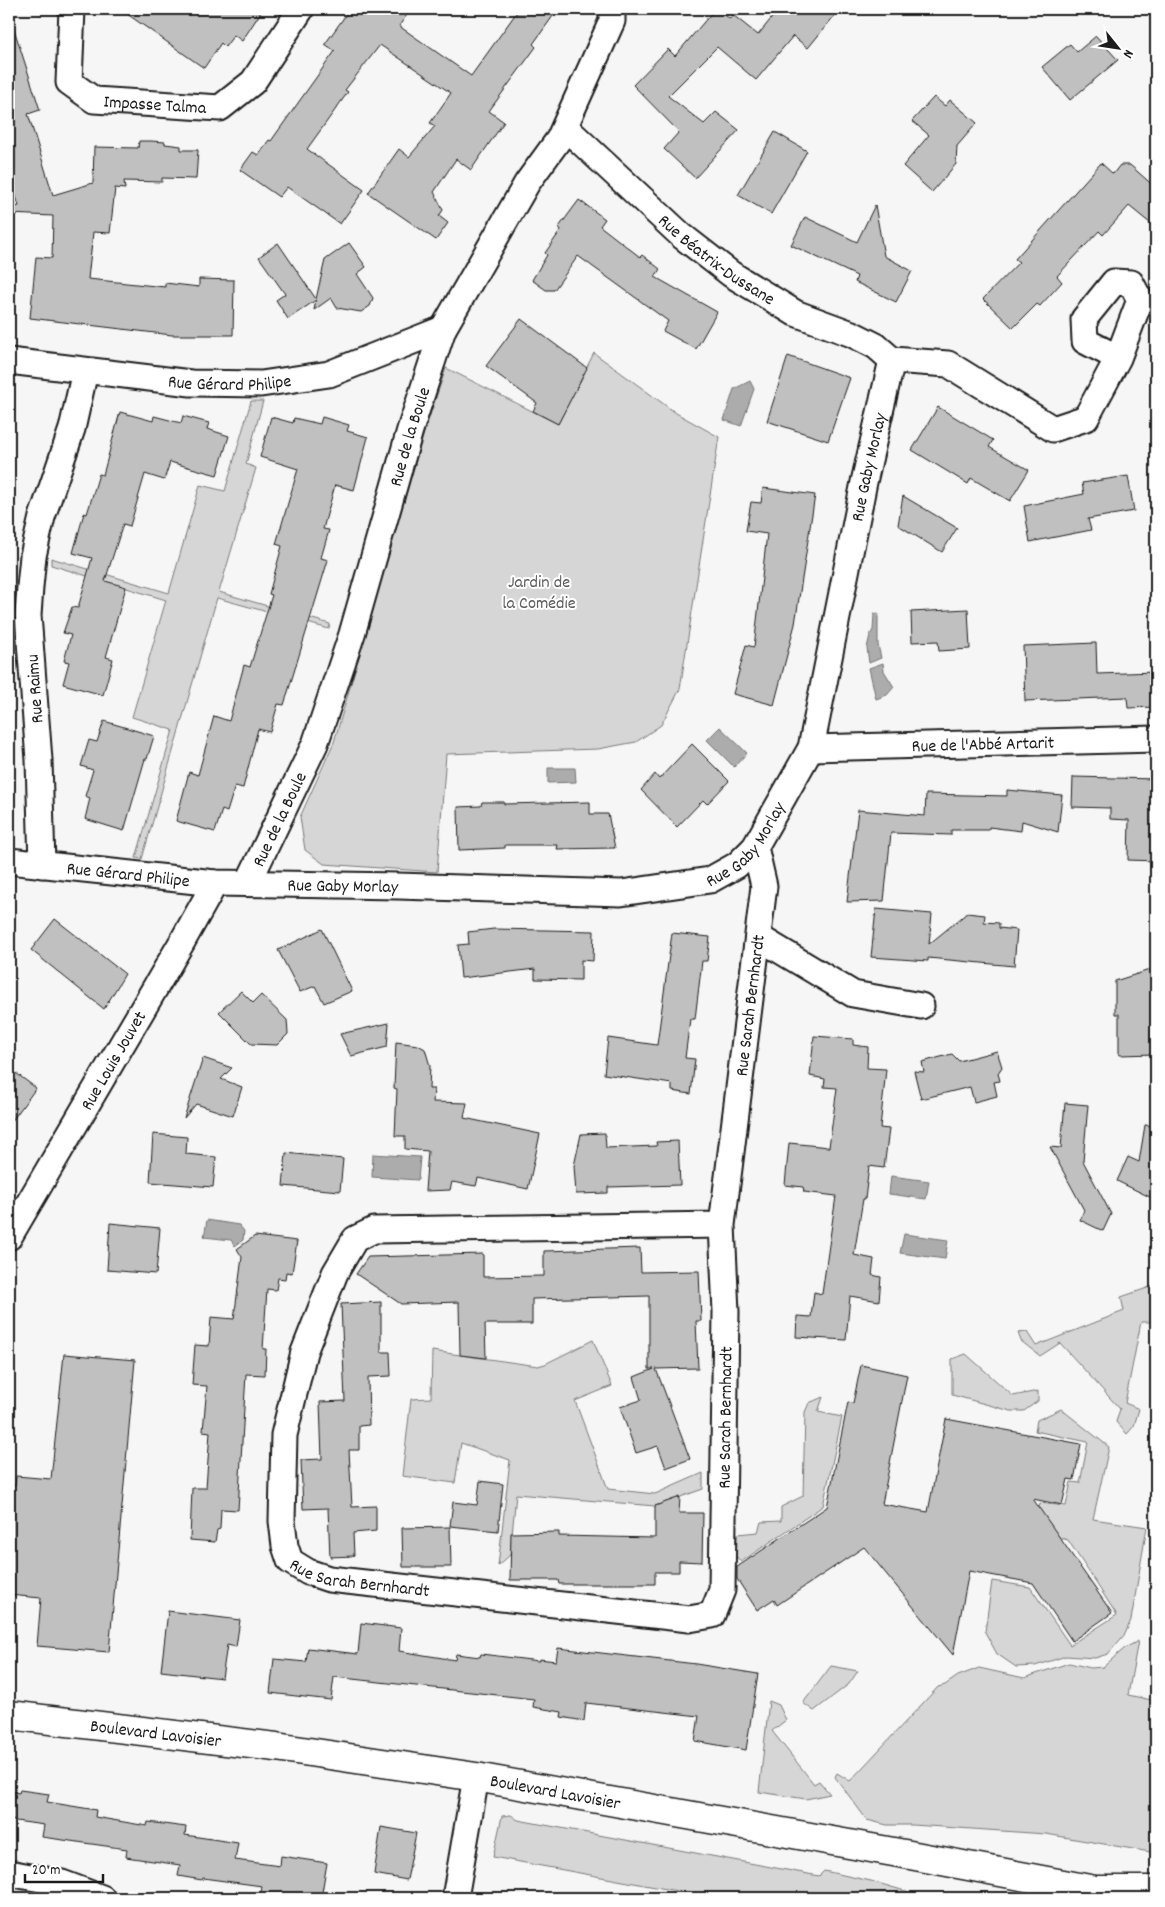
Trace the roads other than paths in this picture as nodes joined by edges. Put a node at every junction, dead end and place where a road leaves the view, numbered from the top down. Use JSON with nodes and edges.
{"nodes":[{"id":1,"x":72,"y":9,"type":"edge"},
{"id":2,"x":301,"y":9,"type":"edge"},
{"id":3,"x":612,"y":9,"type":"edge"},
{"id":4,"x":565,"y":127,"type":"junction"},
{"id":5,"x":443,"y":329,"type":"junction"},
{"id":6,"x":1118,"y":358,"type":"dead end"},
{"id":7,"x":892,"y":360,"type":"junction"},
{"id":8,"x":9,"y":362,"type":"edge"},
{"id":9,"x":85,"y":371,"type":"junction"},
{"id":10,"x":1156,"y":739,"type":"edge"},
{"id":11,"x":811,"y":748,"type":"junction"},
{"id":12,"x":755,"y":847,"type":"junction"},
{"id":13,"x":9,"y":861,"type":"edge"},
{"id":14,"x":42,"y":865,"type":"junction"},
{"id":15,"x":214,"y":883,"type":"junction"},
{"id":16,"x":248,"y":883,"type":"junction"},
{"id":17,"x":758,"y":937,"type":"junction"},
{"id":18,"x":921,"y":1006,"type":"dead end"},
{"id":19,"x":18,"y":1199,"type":"edge"},
{"id":20,"x":722,"y":1225,"type":"junction"},
{"id":21,"x":9,"y":1237,"type":"edge"},
{"id":22,"x":10,"y":1716,"type":"edge"},
{"id":23,"x":476,"y":1777,"type":"junction"},
{"id":24,"x":9,"y":1874,"type":"edge"},
{"id":25,"x":1156,"y":1890,"type":"edge"},
{"id":26,"x":1104,"y":1894,"type":"edge"},
{"id":27,"x":102,"y":1898,"type":"edge"},
{"id":28,"x":455,"y":1898,"type":"edge"}],
"edges":[{"from":1,"to":2,"type":"street","name":"Impasse Talma"},
{"from":3,"to":4,"type":"street","name":"Rue de la Boule"},
{"from":4,"to":5,"type":"street","name":"Rue de la Boule"},
{"from":4,"to":7,"type":"street","name":"Rue Béatrix-Dussane"},
{"from":5,"to":9,"type":"street","name":"Rue Gérard Philipe"},
{"from":5,"to":16,"type":"street","name":"Rue de la Boule"},
{"from":6,"to":7,"type":"street"},
{"from":7,"to":11,"type":"street","name":"Rue Gaby Morlay"},
{"from":8,"to":9,"type":"street","name":"Rue Gérard Philipe"},
{"from":9,"to":14,"type":"street","name":"Rue Raimu"},
{"from":10,"to":11,"type":"street","name":"Rue de l'Abbé Artarit"},
{"from":11,"to":12,"type":"street","name":"Rue Gaby Morlay"},
{"from":12,"to":16,"type":"street","name":"Rue Gaby Morlay"},
{"from":12,"to":17,"type":"street","name":"Rue Sarah Bernhardt"},
{"from":13,"to":14,"type":"street","name":"Rue Gérard Philipe"},
{"from":14,"to":15,"type":"street","name":"Rue Gérard Philipe"},
{"from":15,"to":16,"type":"street","name":"Rue Gérard Philipe"},
{"from":15,"to":19,"type":"street","name":"Rue Louis Jouvet"},
{"from":17,"to":18,"type":"street"},
{"from":17,"to":20,"type":"street","name":"Rue Sarah Bernhardt"},
{"from":19,"to":21,"type":"street","name":"Rue Louis Jouvet"},
{"from":20,"to":20,"type":"street","name":"Rue Sarah Bernhardt"},
{"from":22,"to":23,"type":"main road","name":"Boulevard Lavoisier"},
{"from":23,"to":26,"type":"main road","name":"Boulevard Lavoisier"},
{"from":23,"to":28,"type":"street"},
{"from":24,"to":27,"type":"street"},
{"from":25,"to":26,"type":"main road","name":"Boulevard Lavoisier"}]}
